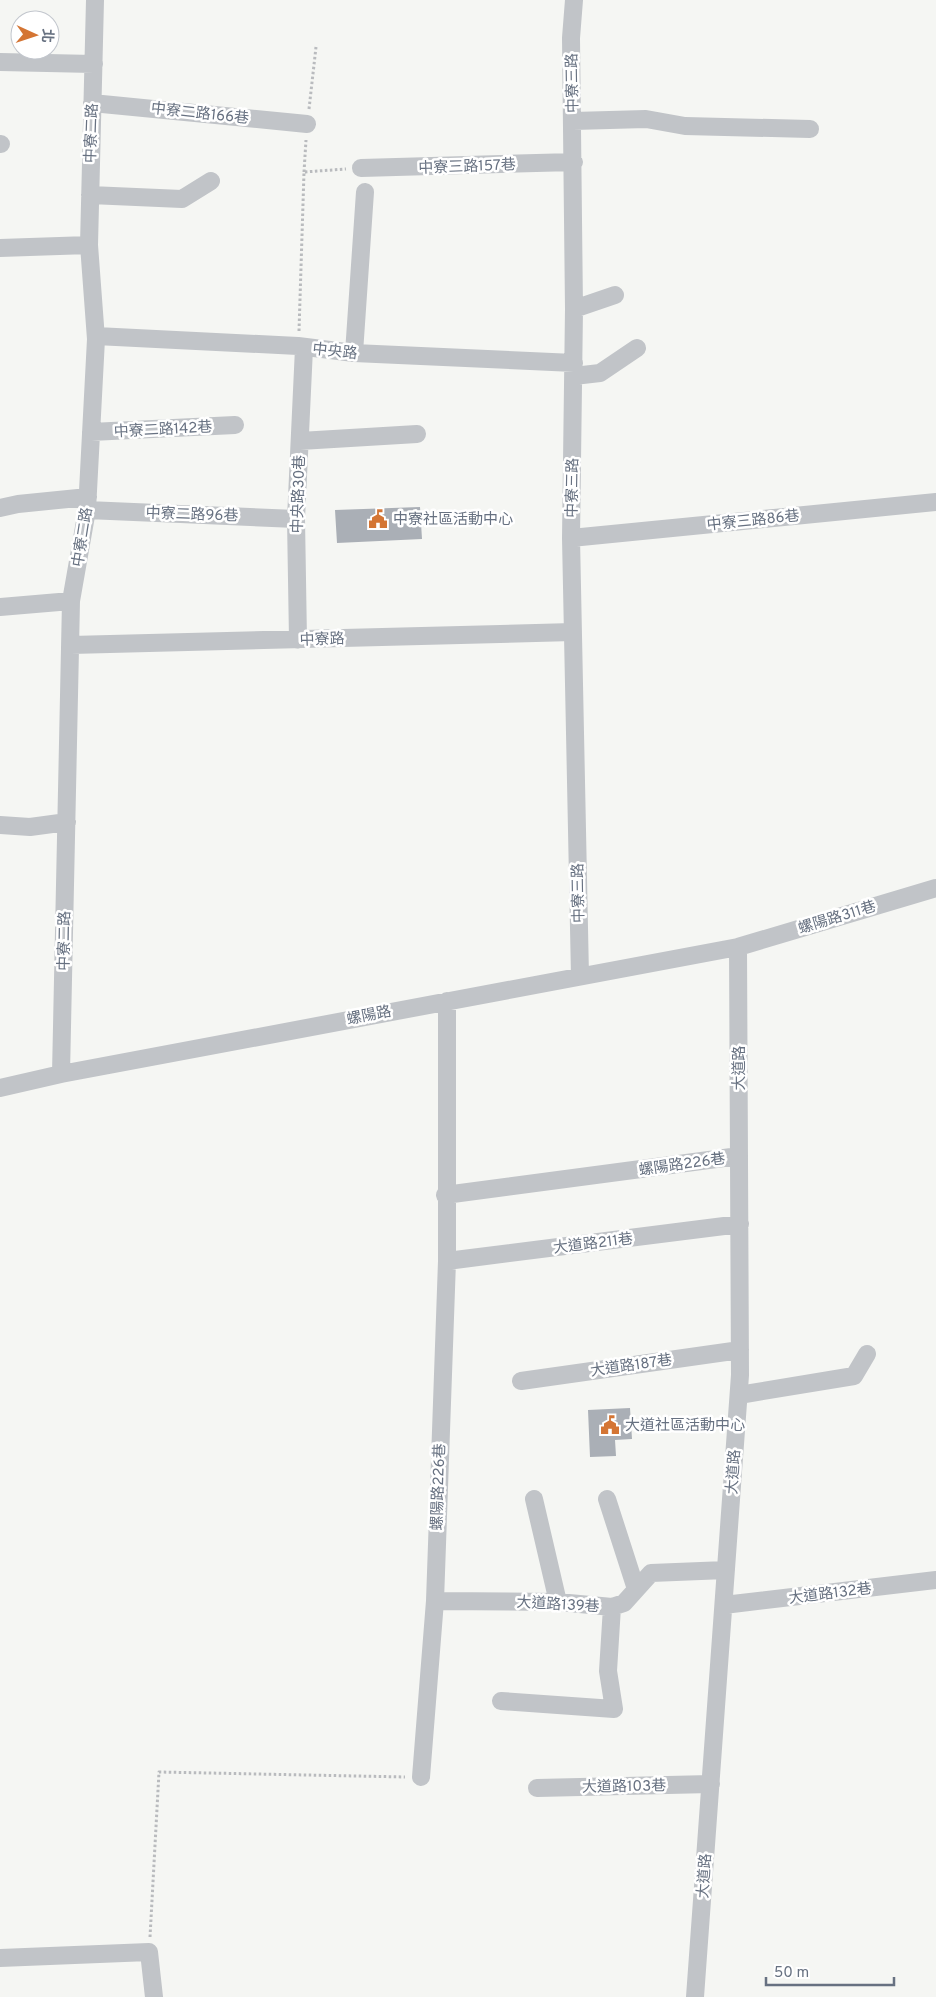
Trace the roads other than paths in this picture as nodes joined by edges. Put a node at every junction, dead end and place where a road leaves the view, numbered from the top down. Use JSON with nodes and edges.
{"nodes":[{"id":1,"x":95,"y":0,"type":"edge"},
{"id":2,"x":574,"y":0,"type":"edge"},
{"id":3,"x":0,"y":62,"type":"edge"},
{"id":4,"x":94,"y":64,"type":"junction"},
{"id":5,"x":92,"y":103,"type":"junction"},
{"id":6,"x":573,"y":120,"type":"junction"},
{"id":7,"x":307,"y":124,"type":"dead end"},
{"id":8,"x":810,"y":129,"type":"dead end"},
{"id":9,"x":574,"y":162,"type":"junction"},
{"id":10,"x":361,"y":168,"type":"road end"},
{"id":11,"x":211,"y":181,"type":"dead end"},
{"id":12,"x":365,"y":192,"type":"dead end"},
{"id":13,"x":90,"y":195,"type":"junction"},
{"id":14,"x":89,"y":245,"type":"junction"},
{"id":15,"x":0,"y":248,"type":"edge"},
{"id":16,"x":614,"y":295,"type":"dead end"},
{"id":17,"x":574,"y":309,"type":"junction"},
{"id":18,"x":96,"y":336,"type":"junction"},
{"id":19,"x":301,"y":347,"type":"junction"},
{"id":20,"x":637,"y":348,"type":"dead end"},
{"id":21,"x":354,"y":353,"type":"junction"},
{"id":22,"x":574,"y":369,"type":"junction"},
{"id":23,"x":236,"y":425,"type":"dead end"},
{"id":24,"x":91,"y":432,"type":"junction"},
{"id":25,"x":417,"y":434,"type":"dead end"},
{"id":26,"x":300,"y":441,"type":"junction"},
{"id":27,"x":936,"y":502,"type":"edge"},
{"id":28,"x":87,"y":504,"type":"junction"},
{"id":29,"x":0,"y":508,"type":"edge"},
{"id":30,"x":296,"y":518,"type":"junction"},
{"id":31,"x":571,"y":538,"type":"junction"},
{"id":32,"x":71,"y":601,"type":"junction"},
{"id":33,"x":0,"y":607,"type":"edge"},
{"id":34,"x":573,"y":632,"type":"junction"},
{"id":35,"x":298,"y":640,"type":"junction"},
{"id":36,"x":71,"y":645,"type":"junction"},
{"id":37,"x":67,"y":822,"type":"junction"},
{"id":38,"x":0,"y":825,"type":"edge"},
{"id":39,"x":936,"y":888,"type":"edge"},
{"id":40,"x":738,"y":947,"type":"junction"},
{"id":41,"x":580,"y":976,"type":"junction"},
{"id":42,"x":447,"y":1000,"type":"junction"},
{"id":43,"x":61,"y":1074,"type":"junction"},
{"id":44,"x":0,"y":1088,"type":"edge"},
{"id":45,"x":739,"y":1156,"type":"junction"},
{"id":46,"x":446,"y":1195,"type":"junction"},
{"id":47,"x":740,"y":1224,"type":"junction"},
{"id":48,"x":446,"y":1261,"type":"junction"},
{"id":49,"x":740,"y":1350,"type":"junction"},
{"id":50,"x":867,"y":1354,"type":"dead end"},
{"id":51,"x":521,"y":1381,"type":"dead end"},
{"id":52,"x":739,"y":1395,"type":"junction"},
{"id":53,"x":534,"y":1499,"type":"dead end"},
{"id":54,"x":607,"y":1500,"type":"dead end"},
{"id":55,"x":726,"y":1570,"type":"junction"},
{"id":56,"x":936,"y":1580,"type":"edge"},
{"id":57,"x":636,"y":1589,"type":"junction"},
{"id":58,"x":435,"y":1601,"type":"junction"},
{"id":59,"x":558,"y":1602,"type":"junction"},
{"id":60,"x":724,"y":1606,"type":"junction"},
{"id":61,"x":612,"y":1607,"type":"junction"},
{"id":62,"x":501,"y":1701,"type":"dead end"},
{"id":63,"x":421,"y":1777,"type":"road end"},
{"id":64,"x":711,"y":1784,"type":"junction"},
{"id":65,"x":537,"y":1788,"type":"dead end"},
{"id":66,"x":0,"y":1958,"type":"edge"},
{"id":67,"x":154,"y":1997,"type":"edge"},
{"id":68,"x":695,"y":1997,"type":"edge"}],
"edges":[{"from":1,"to":4,"type":"street","name":"中寮二路"},
{"from":2,"to":6,"type":"street","name":"中寮三路"},
{"from":3,"to":4,"type":"street"},
{"from":4,"to":5,"type":"street","name":"中寮二路"},
{"from":5,"to":7,"type":"street","name":"中寮二路166巷"},
{"from":5,"to":13,"type":"street","name":"中寮二路"},
{"from":6,"to":8,"type":"street"},
{"from":6,"to":9,"type":"street","name":"中寮三路"},
{"from":9,"to":10,"type":"street","name":"中寮三路157巷"},
{"from":9,"to":17,"type":"street","name":"中寮三路"},
{"from":11,"to":13,"type":"street"},
{"from":12,"to":21,"type":"street"},
{"from":13,"to":14,"type":"street","name":"中寮二路"},
{"from":14,"to":15,"type":"street"},
{"from":14,"to":18,"type":"street","name":"中寮二路"},
{"from":16,"to":17,"type":"street"},
{"from":17,"to":22,"type":"street","name":"中寮三路"},
{"from":18,"to":19,"type":"street","name":"中央路"},
{"from":18,"to":24,"type":"street","name":"中寮二路"},
{"from":19,"to":21,"type":"street","name":"中央路"},
{"from":19,"to":26,"type":"street","name":"中央路30巷"},
{"from":20,"to":22,"type":"street","name":"中央路"},
{"from":21,"to":22,"type":"street","name":"中央路"},
{"from":22,"to":31,"type":"street","name":"中寮三路"},
{"from":23,"to":24,"type":"street","name":"中寮二路142巷"},
{"from":24,"to":28,"type":"street","name":"中寮二路"},
{"from":25,"to":26,"type":"street"},
{"from":26,"to":30,"type":"street","name":"中央路30巷"},
{"from":27,"to":31,"type":"street","name":"中寮三路86巷"},
{"from":28,"to":29,"type":"street","name":"中寮二路96巷"},
{"from":28,"to":30,"type":"street","name":"中寮二路96巷"},
{"from":28,"to":32,"type":"street","name":"中寮二路"},
{"from":30,"to":35,"type":"street","name":"中央路30巷"},
{"from":31,"to":34,"type":"street","name":"中寮三路"},
{"from":32,"to":33,"type":"street"},
{"from":32,"to":36,"type":"street","name":"中寮二路"},
{"from":34,"to":35,"type":"street","name":"中寮路"},
{"from":34,"to":41,"type":"street","name":"中寮三路"},
{"from":35,"to":36,"type":"street","name":"中寮路"},
{"from":36,"to":37,"type":"street","name":"中寮二路"},
{"from":37,"to":38,"type":"street"},
{"from":37,"to":43,"type":"street","name":"中寮二路"},
{"from":39,"to":40,"type":"street","name":"螺陽路311巷"},
{"from":40,"to":41,"type":"street","name":"螺陽路"},
{"from":40,"to":45,"type":"street","name":"大道路"},
{"from":41,"to":42,"type":"street","name":"螺陽路"},
{"from":42,"to":43,"type":"street","name":"螺陽路"},
{"from":42,"to":46,"type":"street","name":"螺陽路226巷"},
{"from":43,"to":44,"type":"street","name":"螺陽路"},
{"from":45,"to":46,"type":"street","name":"螺陽路226巷"},
{"from":45,"to":47,"type":"street","name":"大道路"},
{"from":46,"to":48,"type":"street","name":"螺陽路226巷"},
{"from":47,"to":48,"type":"street","name":"大道路211巷"},
{"from":47,"to":49,"type":"street","name":"大道路"},
{"from":48,"to":58,"type":"street","name":"螺陽路226巷"},
{"from":49,"to":51,"type":"street","name":"大道路187巷"},
{"from":49,"to":52,"type":"street","name":"大道路"},
{"from":50,"to":52,"type":"street"},
{"from":52,"to":55,"type":"street","name":"大道路"},
{"from":53,"to":59,"type":"street"},
{"from":54,"to":57,"type":"street"},
{"from":55,"to":57,"type":"street","name":"大道路139巷"},
{"from":55,"to":60,"type":"street","name":"大道路"},
{"from":56,"to":60,"type":"street","name":"大道路132巷"},
{"from":57,"to":61,"type":"street","name":"大道路139巷"},
{"from":58,"to":59,"type":"street","name":"大道路139巷"},
{"from":58,"to":63,"type":"street","name":"螺陽路226巷"},
{"from":59,"to":61,"type":"street","name":"大道路139巷"},
{"from":60,"to":64,"type":"street","name":"大道路"},
{"from":61,"to":62,"type":"street"},
{"from":64,"to":65,"type":"street","name":"大道路103巷"},
{"from":64,"to":68,"type":"street","name":"大道路"},
{"from":66,"to":67,"type":"street"}]}
